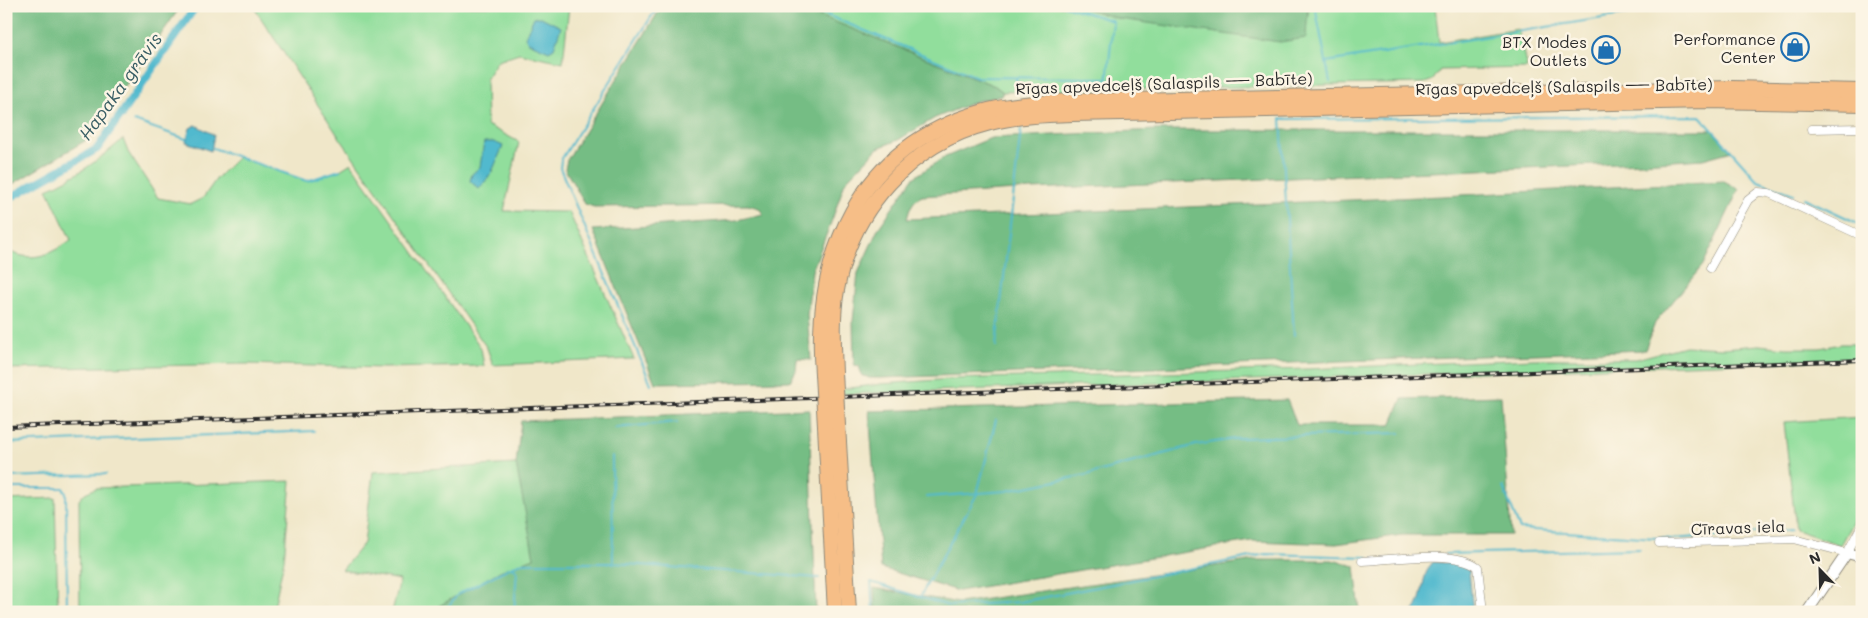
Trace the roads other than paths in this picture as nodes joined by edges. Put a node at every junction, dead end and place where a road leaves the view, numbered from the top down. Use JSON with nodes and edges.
{"nodes":[{"id":1,"x":1862,"y":91,"type":"edge"},
{"id":2,"x":1731,"y":94,"type":"junction"},
{"id":3,"x":1862,"y":104,"type":"edge"},
{"id":4,"x":1862,"y":128,"type":"edge"},
{"id":5,"x":1811,"y":130,"type":"dead end"},
{"id":6,"x":1862,"y":236,"type":"edge"},
{"id":7,"x":1710,"y":268,"type":"dead end"},
{"id":8,"x":831,"y":426,"type":"junction"},
{"id":9,"x":1862,"y":525,"type":"edge"},
{"id":10,"x":1658,"y":543,"type":"dead end"},
{"id":11,"x":1847,"y":553,"type":"junction"},
{"id":12,"x":1862,"y":557,"type":"edge"},
{"id":13,"x":1362,"y":561,"type":"dead end"},
{"id":14,"x":835,"y":612,"type":"edge"},
{"id":15,"x":849,"y":612,"type":"edge"},
{"id":16,"x":1483,"y":612,"type":"edge"},
{"id":17,"x":1807,"y":612,"type":"edge"}],
"edges":[{"from":1,"to":2,"type":"highway","name":"Rīgas apvedceļš (Salaspils — Babīte)"},
{"from":2,"to":3,"type":"highway","name":"Rīgas apvedceļš (Salaspils — Babīte)"},
{"from":2,"to":8,"type":"highway","name":"Rīgas apvedceļš (Salaspils — Babīte)","bridge":true},
{"from":4,"to":5,"type":"street"},
{"from":6,"to":7,"type":"street"},
{"from":8,"to":14,"type":"highway","name":"Rīgas apvedceļš (Salaspils — Babīte)"},
{"from":8,"to":15,"type":"highway","name":"Rīgas apvedceļš (Salaspils — Babīte)"},
{"from":9,"to":11,"type":"street"},
{"from":10,"to":11,"type":"street","name":"Cīravas iela"},
{"from":11,"to":12,"type":"street"},
{"from":11,"to":17,"type":"street"},
{"from":13,"to":16,"type":"street"}]}
